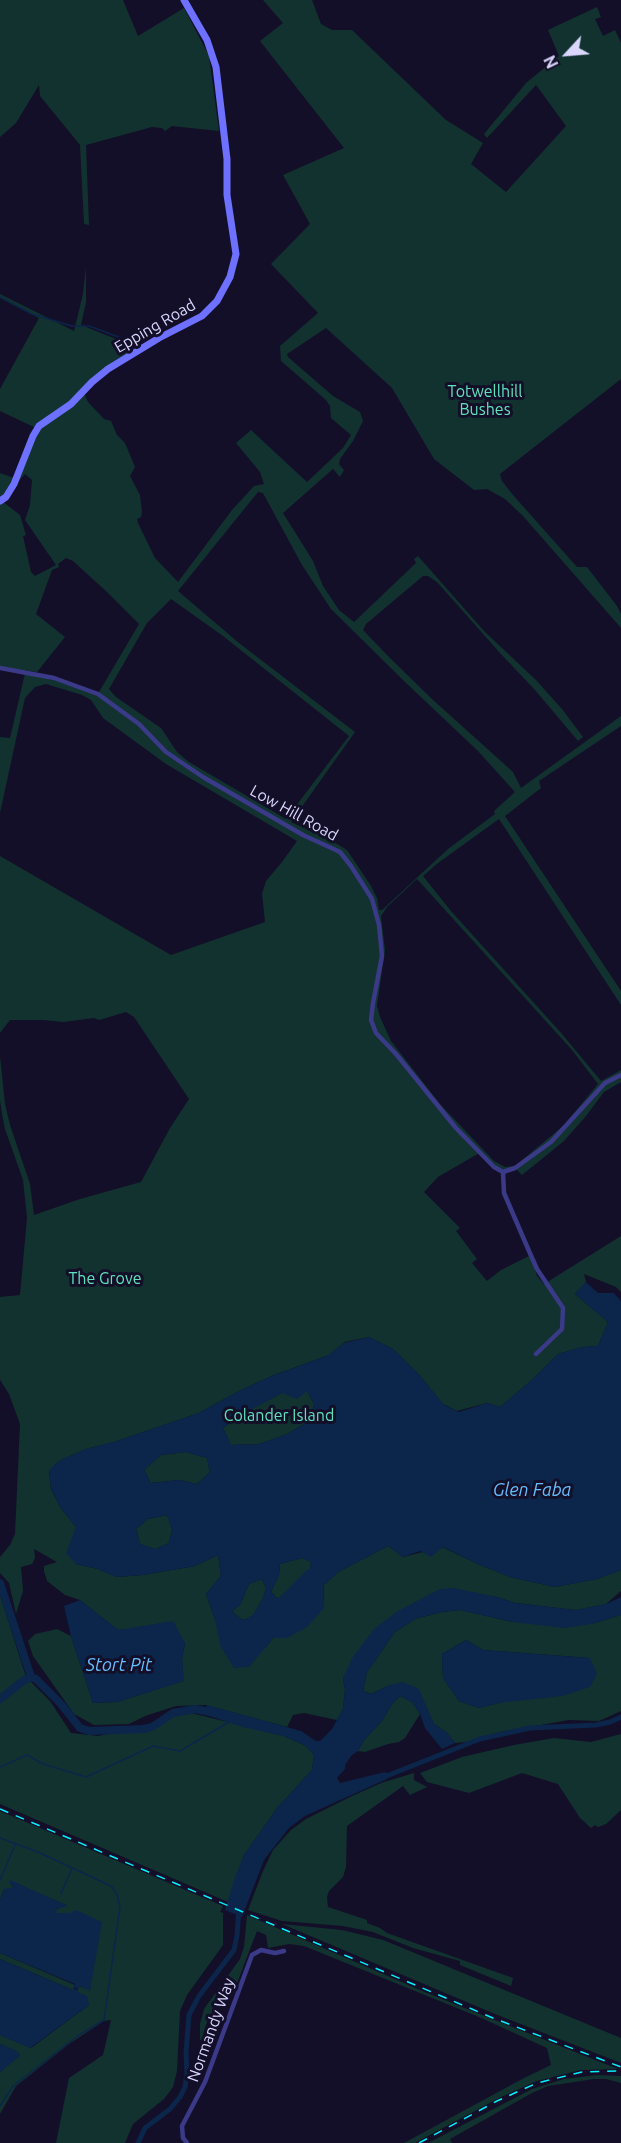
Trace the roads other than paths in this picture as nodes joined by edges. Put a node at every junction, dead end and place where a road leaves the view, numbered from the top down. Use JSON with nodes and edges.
{"nodes":[{"id":1,"x":184,"y":0,"type":"edge"},
{"id":2,"x":0,"y":501,"type":"edge"},
{"id":3,"x":0,"y":668,"type":"edge"},
{"id":4,"x":621,"y":1075,"type":"edge"},
{"id":5,"x":503,"y":1172,"type":"junction"},
{"id":6,"x":536,"y":1354,"type":"dead end"},
{"id":7,"x":284,"y":1951,"type":"dead end"},
{"id":8,"x":187,"y":2143,"type":"edge"}],
"edges":[{"from":1,"to":2,"type":"main road","name":"Epping Road"},
{"from":3,"to":5,"type":"street","name":"Low Hill Road"},
{"from":4,"to":5,"type":"street"},
{"from":5,"to":6,"type":"street"},
{"from":7,"to":8,"type":"street","name":"Normandy Way"}]}
